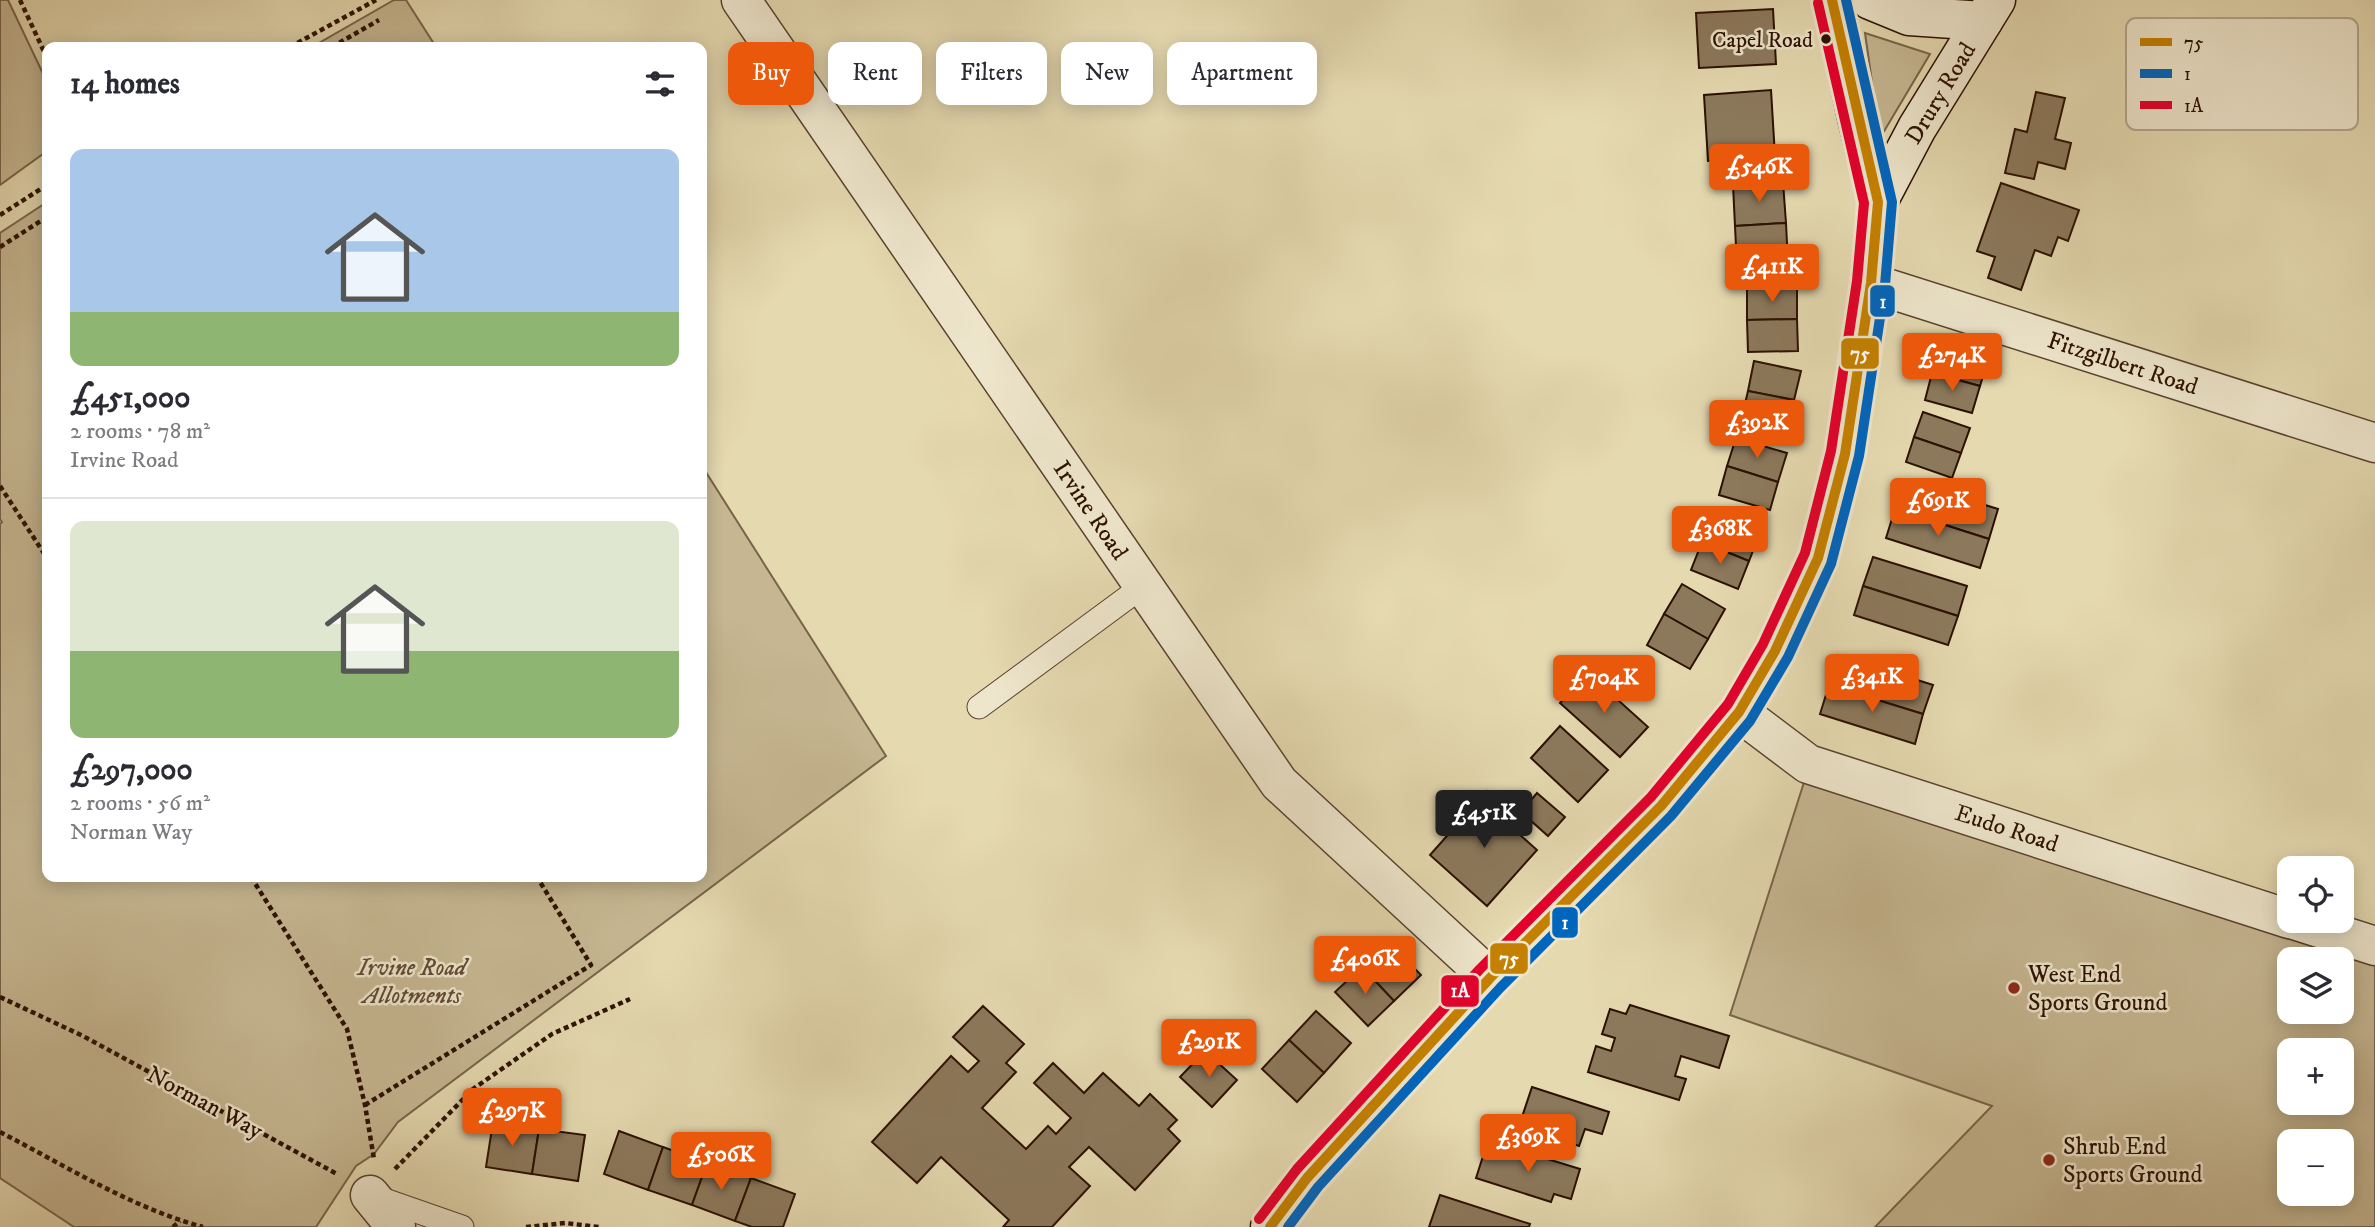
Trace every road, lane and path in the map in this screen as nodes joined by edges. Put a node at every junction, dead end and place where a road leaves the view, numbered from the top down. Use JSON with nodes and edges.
{"nodes":[{"id":1,"x":20,"y":0,"type":"edge"},
{"id":2,"x":376,"y":0,"type":"edge"},
{"id":3,"x":741,"y":0,"type":"edge"},
{"id":4,"x":1832,"y":0,"type":"edge"},
{"id":5,"x":1870,"y":0,"type":"edge"},
{"id":6,"x":1989,"y":11,"type":"edge"},
{"id":7,"x":379,"y":20,"type":"dead end"},
{"id":8,"x":299,"y":42,"type":"edge"},
{"id":9,"x":341,"y":42,"type":"edge"},
{"id":10,"x":42,"y":47,"type":"edge"},
{"id":11,"x":42,"y":188,"type":"edge"},
{"id":12,"x":1878,"y":202,"type":"junction"},
{"id":13,"x":0,"y":215,"type":"edge"},
{"id":14,"x":42,"y":219,"type":"edge"},
{"id":15,"x":0,"y":247,"type":"edge"},
{"id":16,"x":1871,"y":283,"type":"junction"},
{"id":17,"x":2375,"y":443,"type":"edge"},
{"id":18,"x":0,"y":486,"type":"edge"},
{"id":19,"x":42,"y":550,"type":"edge"},
{"id":20,"x":1143,"y":586,"type":"junction"},
{"id":21,"x":979,"y":706,"type":"dead end"},
{"id":22,"x":1739,"y":712,"type":"junction"},
{"id":23,"x":254,"y":882,"type":"edge"},
{"id":24,"x":540,"y":882,"type":"edge"},
{"id":25,"x":2277,"y":915,"type":"edge"},
{"id":26,"x":2334,"y":933,"type":"edge"},
{"id":27,"x":2375,"y":946,"type":"edge"},
{"id":28,"x":1490,"y":978,"type":"junction"},
{"id":29,"x":0,"y":997,"type":"edge"},
{"id":30,"x":631,"y":999,"type":"dead end"},
{"id":31,"x":365,"y":1105,"type":"junction"},
{"id":32,"x":0,"y":1132,"type":"edge"},
{"id":33,"x":370,"y":1195,"type":"junction"},
{"id":34,"x":180,"y":1221,"type":"junction"},
{"id":35,"x":173,"y":1227,"type":"edge"},
{"id":36,"x":203,"y":1227,"type":"edge"},
{"id":37,"x":396,"y":1227,"type":"edge"},
{"id":38,"x":463,"y":1227,"type":"edge"},
{"id":39,"x":526,"y":1227,"type":"edge"},
{"id":40,"x":599,"y":1227,"type":"edge"},
{"id":41,"x":1270,"y":1227,"type":"edge"}],
"edges":[{"from":1,"to":10,"type":"path"},
{"from":2,"to":8,"type":"path"},
{"from":3,"to":20,"type":"street","name":"Irvine Road"},
{"from":4,"to":12,"type":"street"},
{"from":5,"to":6,"type":"street","name":"Drury Road"},
{"from":6,"to":12,"type":"street","name":"Drury Road"},
{"from":7,"to":9,"type":"path"},
{"from":11,"to":13,"type":"path"},
{"from":12,"to":16,"type":"street"},
{"from":14,"to":15,"type":"path"},
{"from":16,"to":17,"type":"street","name":"Fitzgilbert Road"},
{"from":16,"to":22,"type":"street"},
{"from":18,"to":19,"type":"path"},
{"from":20,"to":21,"type":"lane"},
{"from":20,"to":28,"type":"street","name":"Irvine Road"},
{"from":22,"to":25,"type":"street","name":"Eudo Road"},
{"from":22,"to":28,"type":"street"},
{"from":23,"to":31,"type":"path"},
{"from":24,"to":31,"type":"path"},
{"from":26,"to":27,"type":"street"},
{"from":28,"to":41,"type":"street"},
{"from":29,"to":33,"type":"path","name":"Norman Way"},
{"from":30,"to":33,"type":"path"},
{"from":31,"to":33,"type":"path"},
{"from":32,"to":34,"type":"path"},
{"from":33,"to":37,"type":"street"},
{"from":33,"to":38,"type":"lane"},
{"from":34,"to":35,"type":"path"},
{"from":34,"to":36,"type":"path"},
{"from":39,"to":40,"type":"path"}]}
